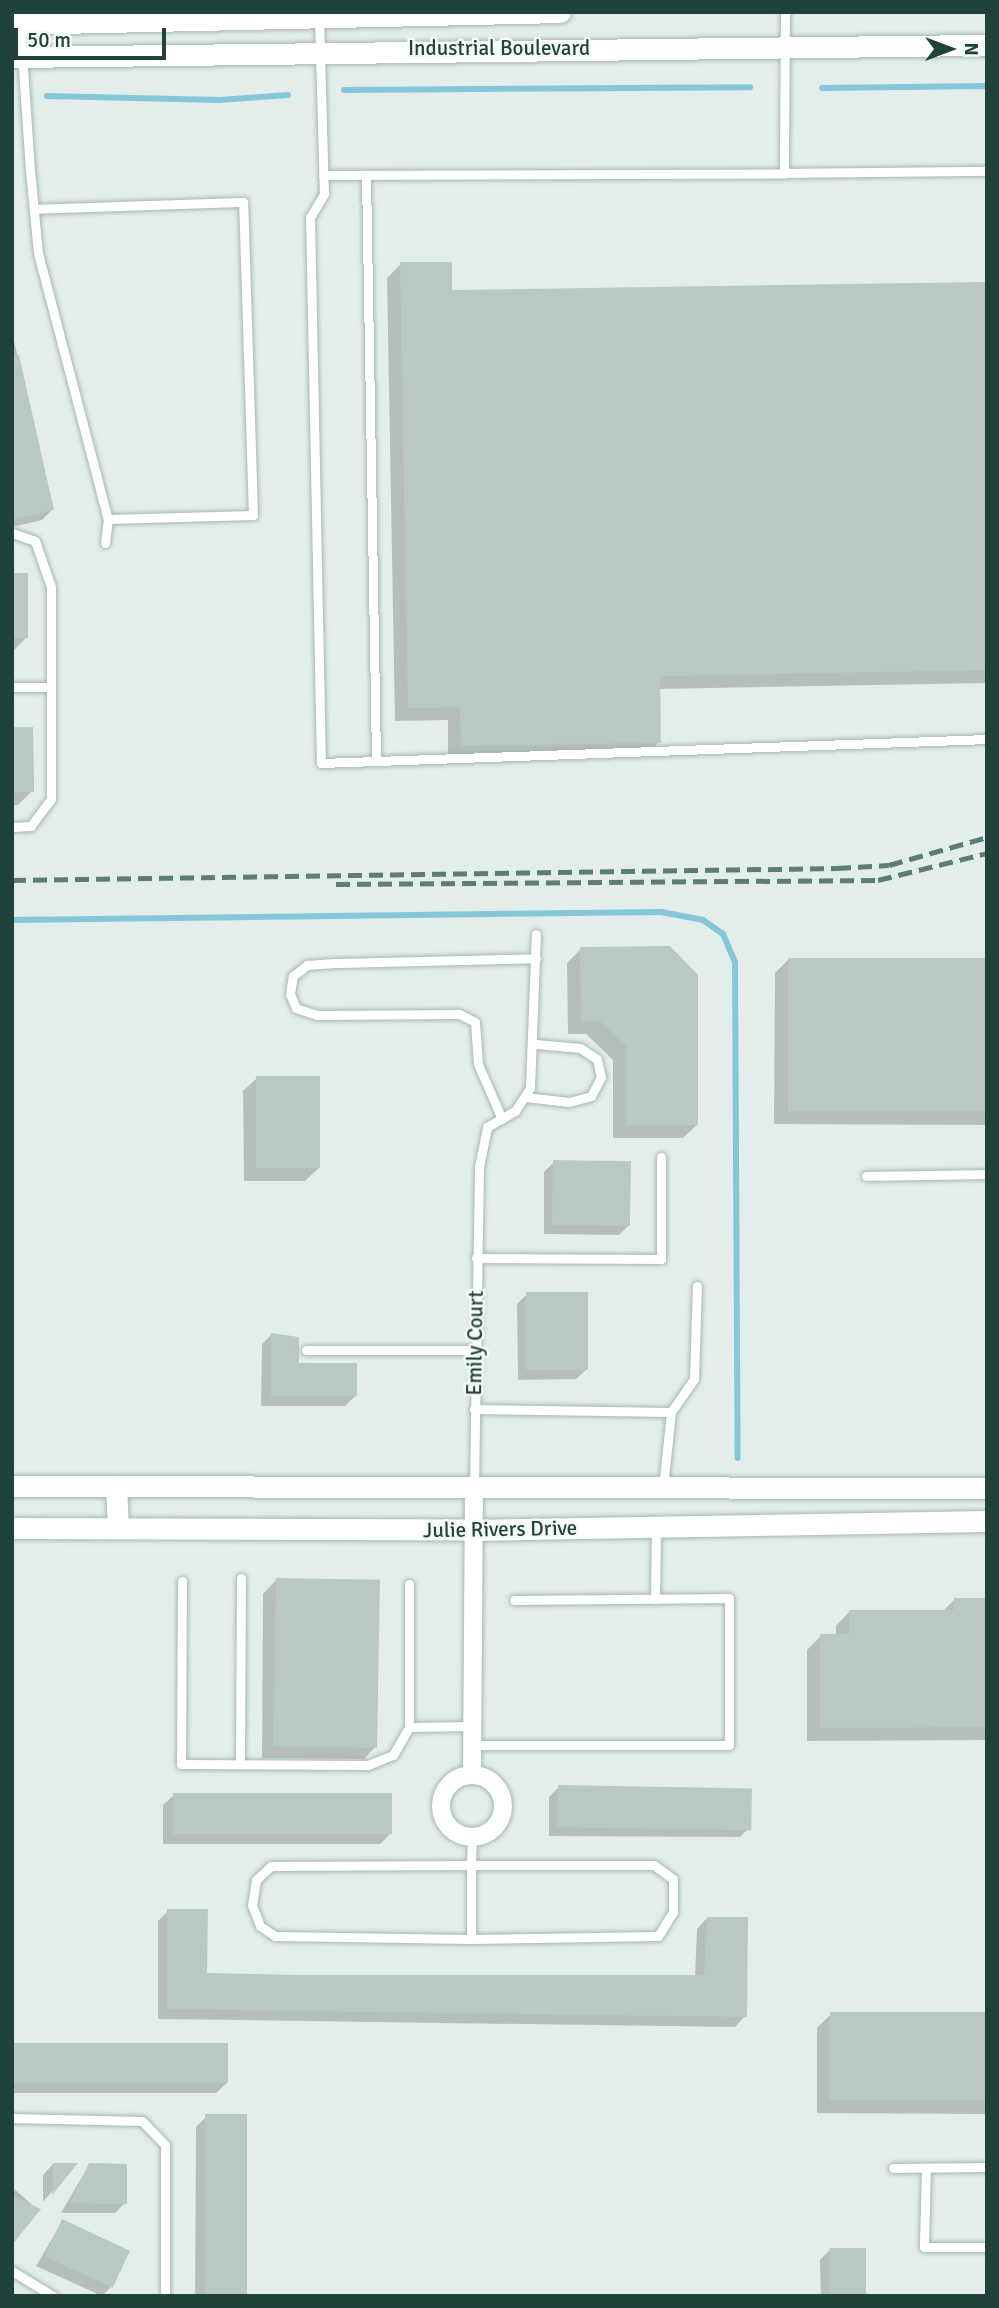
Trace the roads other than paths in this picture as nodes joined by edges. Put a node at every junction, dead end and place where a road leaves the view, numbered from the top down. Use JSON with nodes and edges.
{"nodes":[{"id":1,"x":560,"y":12,"type":"edge"},
{"id":2,"x":785,"y":12,"type":"edge"},
{"id":3,"x":319,"y":15,"type":"edge"},
{"id":4,"x":16,"y":24,"type":"edge"},
{"id":5,"x":987,"y":46,"type":"edge"},
{"id":6,"x":785,"y":47,"type":"junction"},
{"id":7,"x":318,"y":48,"type":"junction"},
{"id":8,"x":17,"y":57,"type":"edge"},
{"id":9,"x":987,"y":172,"type":"edge"},
{"id":10,"x":784,"y":173,"type":"junction"},
{"id":11,"x":323,"y":175,"type":"junction"},
{"id":12,"x":366,"y":175,"type":"junction"},
{"id":13,"x":34,"y":209,"type":"junction"},
{"id":14,"x":108,"y":519,"type":"junction"},
{"id":15,"x":12,"y":533,"type":"edge"},
{"id":16,"x":105,"y":543,"type":"dead end"},
{"id":17,"x":12,"y":687,"type":"edge"},
{"id":18,"x":51,"y":688,"type":"junction"},
{"id":19,"x":987,"y":739,"type":"edge"},
{"id":20,"x":376,"y":761,"type":"junction"},
{"id":21,"x":12,"y":827,"type":"edge"},
{"id":22,"x":536,"y":934,"type":"dead end"},
{"id":23,"x":536,"y":958,"type":"junction"},
{"id":24,"x":536,"y":1044,"type":"junction"},
{"id":25,"x":525,"y":1097,"type":"junction"},
{"id":26,"x":502,"y":1119,"type":"junction"},
{"id":27,"x":661,"y":1157,"type":"dead end"},
{"id":28,"x":987,"y":1174,"type":"edge"},
{"id":29,"x":866,"y":1176,"type":"dead end"},
{"id":30,"x":476,"y":1258,"type":"junction"},
{"id":31,"x":697,"y":1286,"type":"dead end"},
{"id":32,"x":306,"y":1350,"type":"dead end"},
{"id":33,"x":473,"y":1350,"type":"junction"},
{"id":34,"x":474,"y":1409,"type":"junction"},
{"id":35,"x":671,"y":1412,"type":"junction"},
{"id":36,"x":12,"y":1486,"type":"edge"},
{"id":37,"x":116,"y":1486,"type":"junction"},
{"id":38,"x":987,"y":1488,"type":"edge"},
{"id":39,"x":474,"y":1489,"type":"junction"},
{"id":40,"x":663,"y":1489,"type":"junction"},
{"id":41,"x":987,"y":1521,"type":"edge"},
{"id":42,"x":656,"y":1527,"type":"junction"},
{"id":43,"x":12,"y":1528,"type":"edge"},
{"id":44,"x":118,"y":1528,"type":"junction"},
{"id":45,"x":473,"y":1530,"type":"junction"},
{"id":46,"x":241,"y":1578,"type":"dead end"},
{"id":47,"x":182,"y":1581,"type":"dead end"},
{"id":48,"x":409,"y":1584,"type":"dead end"},
{"id":49,"x":655,"y":1599,"type":"junction"},
{"id":50,"x":514,"y":1600,"type":"dead end"},
{"id":51,"x":409,"y":1727,"type":"junction"},
{"id":52,"x":472,"y":1735,"type":"junction"},
{"id":53,"x":240,"y":1765,"type":"junction"},
{"id":54,"x":472,"y":1774,"type":"junction"},
{"id":55,"x":472,"y":1837,"type":"junction"},
{"id":56,"x":471,"y":1865,"type":"junction"},
{"id":57,"x":471,"y":1939,"type":"junction"},
{"id":58,"x":12,"y":2118,"type":"edge"},
{"id":59,"x":987,"y":2167,"type":"edge"},
{"id":60,"x":893,"y":2168,"type":"dead end"},
{"id":61,"x":926,"y":2168,"type":"junction"},
{"id":62,"x":987,"y":2247,"type":"edge"},
{"id":63,"x":12,"y":2271,"type":"edge"},
{"id":64,"x":53,"y":2296,"type":"edge"},
{"id":65,"x":165,"y":2296,"type":"edge"}],
"edges":[{"from":1,"to":3,"type":"street","name":"Industrial Boulevard"},
{"from":2,"to":6,"type":"lane"},
{"from":3,"to":4,"type":"street","name":"Industrial Boulevard"},
{"from":3,"to":7,"type":"lane"},
{"from":4,"to":8,"type":"lane"},
{"from":5,"to":6,"type":"street","name":"Industrial Boulevard"},
{"from":6,"to":7,"type":"street","name":"Industrial Boulevard"},
{"from":6,"to":10,"type":"lane"},
{"from":7,"to":8,"type":"street","name":"Industrial Boulevard"},
{"from":7,"to":11,"type":"lane"},
{"from":8,"to":13,"type":"lane"},
{"from":9,"to":10,"type":"lane"},
{"from":10,"to":12,"type":"lane"},
{"from":11,"to":12,"type":"lane"},
{"from":11,"to":20,"type":"lane"},
{"from":12,"to":20,"type":"lane"},
{"from":13,"to":14,"type":"lane"},
{"from":13,"to":14,"type":"lane"},
{"from":14,"to":16,"type":"lane"},
{"from":15,"to":18,"type":"lane"},
{"from":17,"to":18,"type":"lane"},
{"from":18,"to":21,"type":"lane"},
{"from":19,"to":20,"type":"lane"},
{"from":22,"to":23,"type":"lane"},
{"from":23,"to":24,"type":"lane"},
{"from":23,"to":26,"type":"lane"},
{"from":24,"to":25,"type":"lane"},
{"from":24,"to":25,"type":"lane"},
{"from":25,"to":26,"type":"lane","name":"Emily Court"},
{"from":26,"to":30,"type":"lane","name":"Emily Court"},
{"from":27,"to":30,"type":"lane"},
{"from":28,"to":29,"type":"lane"},
{"from":30,"to":33,"type":"lane","name":"Emily Court"},
{"from":31,"to":35,"type":"lane"},
{"from":32,"to":33,"type":"lane"},
{"from":33,"to":34,"type":"lane","name":"Emily Court"},
{"from":34,"to":35,"type":"lane"},
{"from":34,"to":39,"type":"lane","name":"Emily Court"},
{"from":35,"to":40,"type":"lane"},
{"from":36,"to":37,"type":"street","name":"Julie Rivers Drive"},
{"from":37,"to":39,"type":"street","name":"Julie Rivers Drive"},
{"from":37,"to":44,"type":"street"},
{"from":38,"to":40,"type":"street","name":"Julie Rivers Drive"},
{"from":39,"to":40,"type":"street","name":"Julie Rivers Drive"},
{"from":39,"to":45,"type":"street","name":"Emily Court"},
{"from":40,"to":42,"type":"street"},
{"from":41,"to":42,"type":"street","name":"Julie Rivers Drive"},
{"from":42,"to":45,"type":"street","name":"Julie Rivers Drive"},
{"from":42,"to":49,"type":"lane"},
{"from":43,"to":44,"type":"street","name":"Julie Rivers Drive"},
{"from":44,"to":45,"type":"street","name":"Julie Rivers Drive"},
{"from":45,"to":52,"type":"street","name":"Emily Court"},
{"from":46,"to":53,"type":"lane"},
{"from":47,"to":53,"type":"lane"},
{"from":48,"to":51,"type":"lane"},
{"from":49,"to":50,"type":"lane"},
{"from":49,"to":52,"type":"lane"},
{"from":51,"to":52,"type":"lane"},
{"from":51,"to":53,"type":"lane"},
{"from":52,"to":54,"type":"street","name":"Emily Court"},
{"from":54,"to":55,"type":"street"},
{"from":54,"to":55,"type":"street"},
{"from":55,"to":56,"type":"lane"},
{"from":56,"to":57,"type":"lane"},
{"from":56,"to":57,"type":"lane"},
{"from":56,"to":57,"type":"lane"},
{"from":58,"to":65,"type":"lane"},
{"from":59,"to":61,"type":"lane"},
{"from":60,"to":61,"type":"lane"},
{"from":61,"to":62,"type":"lane"},
{"from":63,"to":64,"type":"lane"}]}
